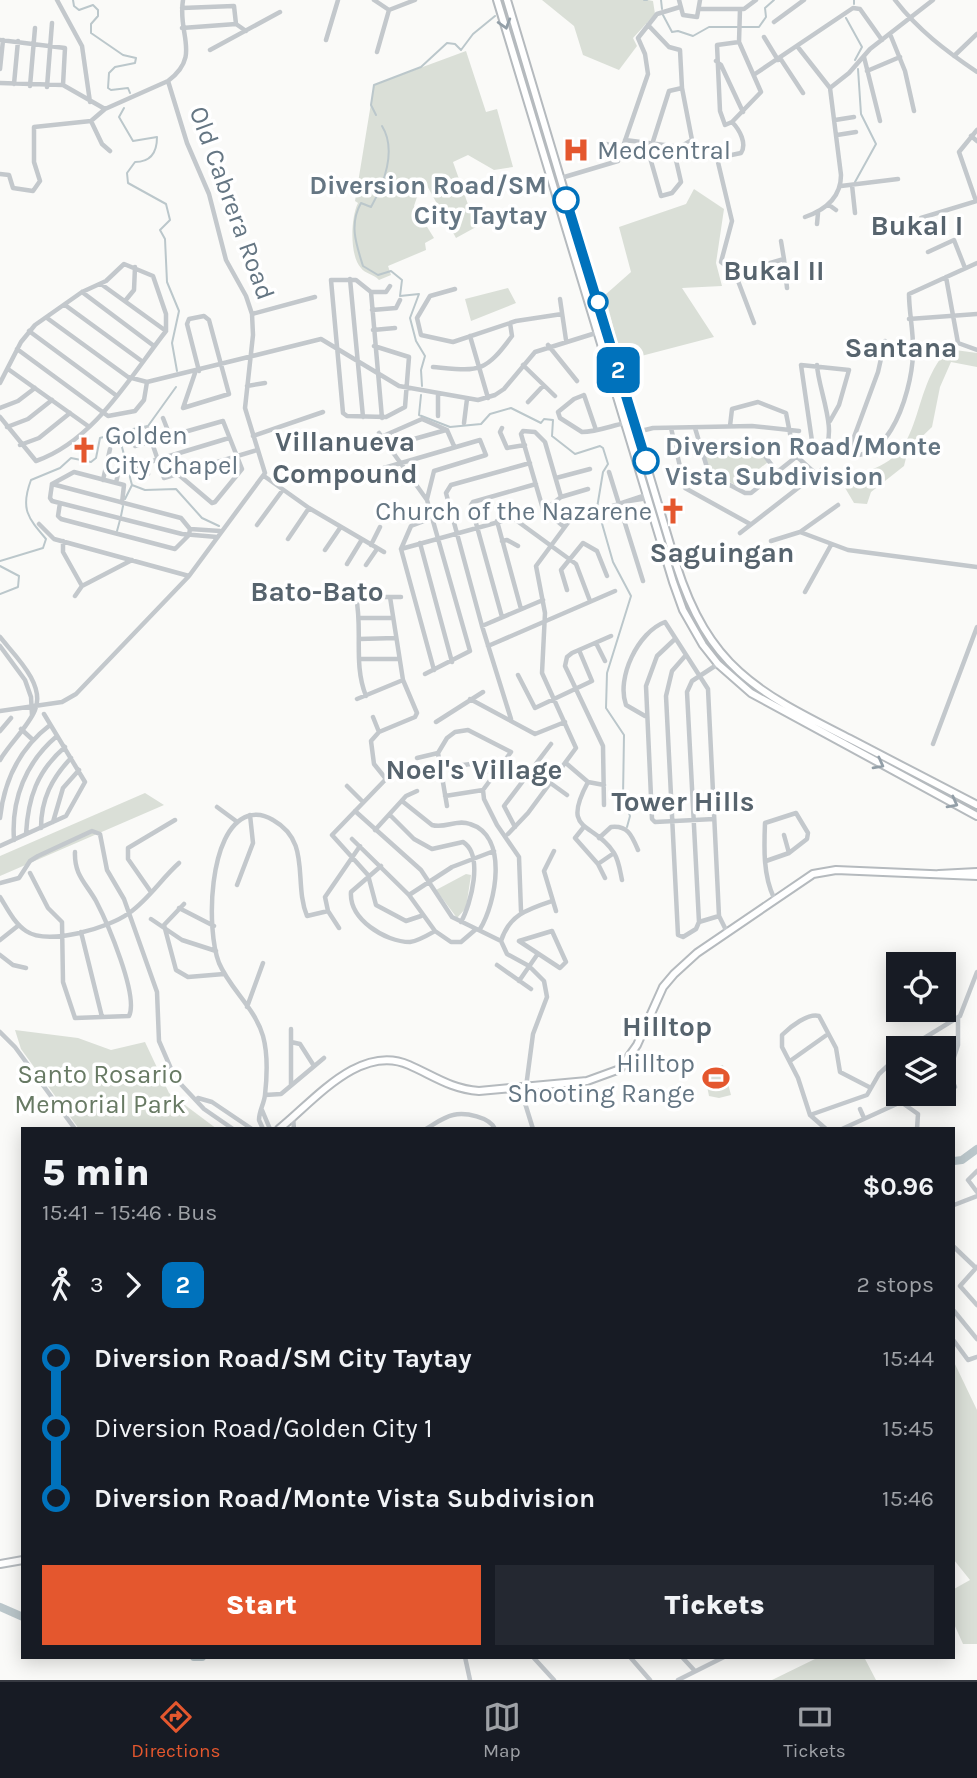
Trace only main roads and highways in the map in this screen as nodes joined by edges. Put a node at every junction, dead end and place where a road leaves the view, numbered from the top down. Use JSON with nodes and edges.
{"nodes":[{"id":1,"x":497,"y":0,"type":"edge"},
{"id":2,"x":507,"y":0,"type":"edge"},
{"id":3,"x":602,"y":331,"type":"junction"},
{"id":4,"x":722,"y":662,"type":"junction"},
{"id":5,"x":863,"y":746,"type":"junction"},
{"id":6,"x":859,"y":754,"type":"junction"},
{"id":7,"x":932,"y":782,"type":"junction"},
{"id":8,"x":928,"y":790,"type":"junction"},
{"id":9,"x":977,"y":805,"type":"edge"},
{"id":10,"x":977,"y":816,"type":"edge"},
{"id":11,"x":977,"y":874,"type":"edge"},
{"id":12,"x":282,"y":1127,"type":"edge"},
{"id":13,"x":21,"y":1560,"type":"edge"},
{"id":14,"x":0,"y":1564,"type":"edge"}],
"edges":[{"from":1,"to":3,"type":"main road","one_way":true},
{"from":2,"to":3,"type":"main road"},
{"from":3,"to":4,"type":"main road"},
{"from":3,"to":4,"type":"main road"},
{"from":4,"to":5,"type":"main road"},
{"from":4,"to":6,"type":"main road"},
{"from":5,"to":6,"type":"main road"},
{"from":5,"to":7,"type":"main road"},
{"from":6,"to":8,"type":"main road","one_way":true},
{"from":7,"to":8,"type":"main road"},
{"from":7,"to":9,"type":"main road"},
{"from":8,"to":10,"type":"main road","one_way":true},
{"from":11,"to":12,"type":"main road"},
{"from":13,"to":14,"type":"main road"}]}
